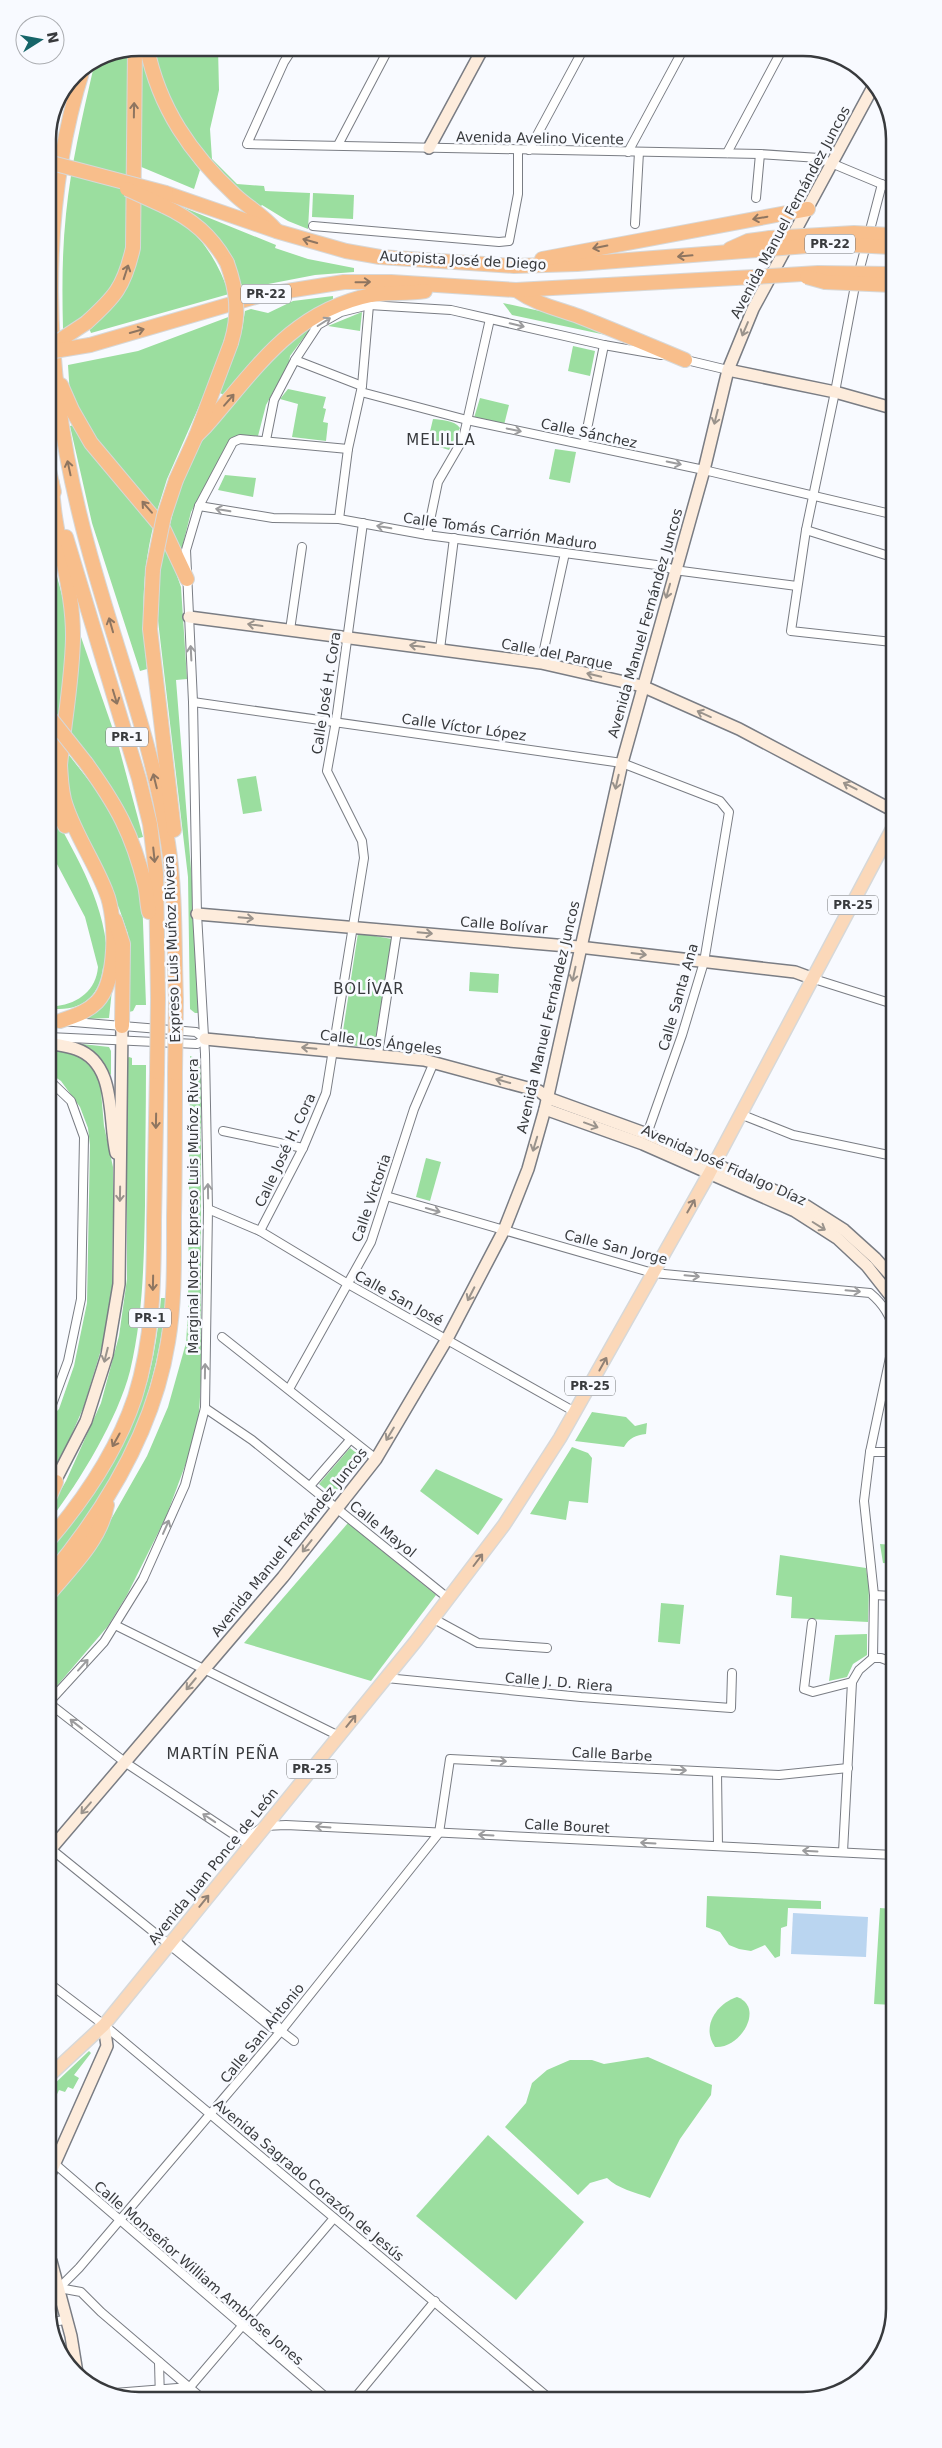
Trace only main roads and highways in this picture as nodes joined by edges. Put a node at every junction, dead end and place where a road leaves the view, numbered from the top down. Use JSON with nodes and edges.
{"nodes":[{"id":1,"x":149,"y":56,"type":"edge"},
{"id":2,"x":135,"y":57,"type":"edge"},
{"id":3,"x":80,"y":82,"type":"edge"},
{"id":4,"x":56,"y":164,"type":"edge"},
{"id":5,"x":165,"y":199,"type":"junction"},
{"id":6,"x":808,"y":209,"type":"road end"},
{"id":7,"x":56,"y":211,"type":"edge"},
{"id":8,"x":276,"y":231,"type":"junction"},
{"id":9,"x":886,"y":234,"type":"edge"},
{"id":10,"x":769,"y":244,"type":"junction"},
{"id":11,"x":886,"y":247,"type":"edge"},
{"id":12,"x":514,"y":266,"type":"junction"},
{"id":13,"x":886,"y":274,"type":"edge"},
{"id":14,"x":799,"y":275,"type":"junction"},
{"id":15,"x":886,"y":284,"type":"edge"},
{"id":16,"x":448,"y":287,"type":"junction"},
{"id":17,"x":516,"y":290,"type":"junction"},
{"id":18,"x":56,"y":344,"type":"edge"},
{"id":19,"x":56,"y":349,"type":"edge"},
{"id":20,"x":685,"y":360,"type":"road end"},
{"id":21,"x":56,"y":372,"type":"edge"},
{"id":22,"x":56,"y":379,"type":"edge"},
{"id":23,"x":196,"y":436,"type":"junction"},
{"id":24,"x":56,"y":497,"type":"edge"},
{"id":25,"x":56,"y":530,"type":"edge"},
{"id":26,"x":187,"y":579,"type":"road end"},
{"id":27,"x":56,"y":725,"type":"edge"},
{"id":28,"x":56,"y":807,"type":"edge"},
{"id":29,"x":886,"y":841,"type":"edge"},
{"id":30,"x":173,"y":881,"type":"junction"},
{"id":31,"x":112,"y":912,"type":"junction"},
{"id":32,"x":157,"y":937,"type":"junction"},
{"id":33,"x":56,"y":1019,"type":"edge"},
{"id":34,"x":122,"y":1026,"type":"road end"},
{"id":35,"x":108,"y":1497,"type":"junction"},
{"id":36,"x":56,"y":1532,"type":"edge"},
{"id":37,"x":56,"y":1569,"type":"edge"},
{"id":38,"x":56,"y":1585,"type":"edge"},
{"id":39,"x":56,"y":2069,"type":"edge"}],
"edges":[{"from":1,"to":8,"type":"highway"},
{"from":18,"to":2,"type":"highway","one_way":true,"bridge":true},
{"from":3,"to":7,"type":"highway","name":"Expreso Luis Muñoz Rivera","number":"PR-1"},
{"from":4,"to":5,"type":"highway","bridge":true},
{"from":5,"to":8,"type":"highway","name":"Autopista José de Diego","number":"PR-22"},
{"from":5,"to":23,"type":"highway","bridge":true},
{"from":6,"to":12,"type":"highway","one_way":true},
{"from":12,"to":8,"type":"highway","name":"Autopista José de Diego","number":"PR-22","one_way":true},
{"from":9,"to":10,"type":"highway","bridge":true},
{"from":10,"to":11,"type":"highway","name":"Autopista José de Diego","number":"PR-22","bridge":true},
{"from":10,"to":12,"type":"highway","name":"Autopista José de Diego","number":"PR-22","one_way":true},
{"from":13,"to":14,"type":"highway","name":"Autopista José de Diego","number":"PR-22","bridge":true},
{"from":14,"to":15,"type":"highway","bridge":true},
{"from":14,"to":17,"type":"highway","name":"Autopista José de Diego","number":"PR-22","bridge":true},
{"from":16,"to":17,"type":"highway","name":"Autopista José de Diego","number":"PR-22"},
{"from":19,"to":16,"type":"highway","name":"Autopista José de Diego","number":"PR-22","one_way":true,"bridge":true},
{"from":23,"to":16,"type":"highway","one_way":true},
{"from":17,"to":20,"type":"highway"},
{"from":26,"to":21,"type":"highway","one_way":true},
{"from":30,"to":22,"type":"highway","name":"Expreso Luis Muñoz Rivera","number":"PR-1","one_way":true},
{"from":23,"to":30,"type":"highway","bridge":true},
{"from":24,"to":32,"type":"highway","name":"Expreso Luis Muñoz Rivera","number":"PR-1","one_way":true},
{"from":25,"to":31,"type":"highway"},
{"from":27,"to":32,"type":"highway","bridge":true},
{"from":28,"to":31,"type":"highway"},
{"from":39,"to":29,"type":"main road","name":"Avenida Juan Ponce de León","number":"PR-25","one_way":true},
{"from":30,"to":35,"type":"highway","name":"Expreso Luis Muñoz Rivera","number":"PR-1","bridge":true},
{"from":31,"to":33,"type":"highway"},
{"from":31,"to":34,"type":"highway"},
{"from":32,"to":36,"type":"highway","name":"Expreso Luis Muñoz Rivera","number":"PR-1","one_way":true,"bridge":true},
{"from":35,"to":37,"type":"highway","name":"Expreso Luis Muñoz Rivera","number":"PR-1"},
{"from":35,"to":38,"type":"highway"}]}
